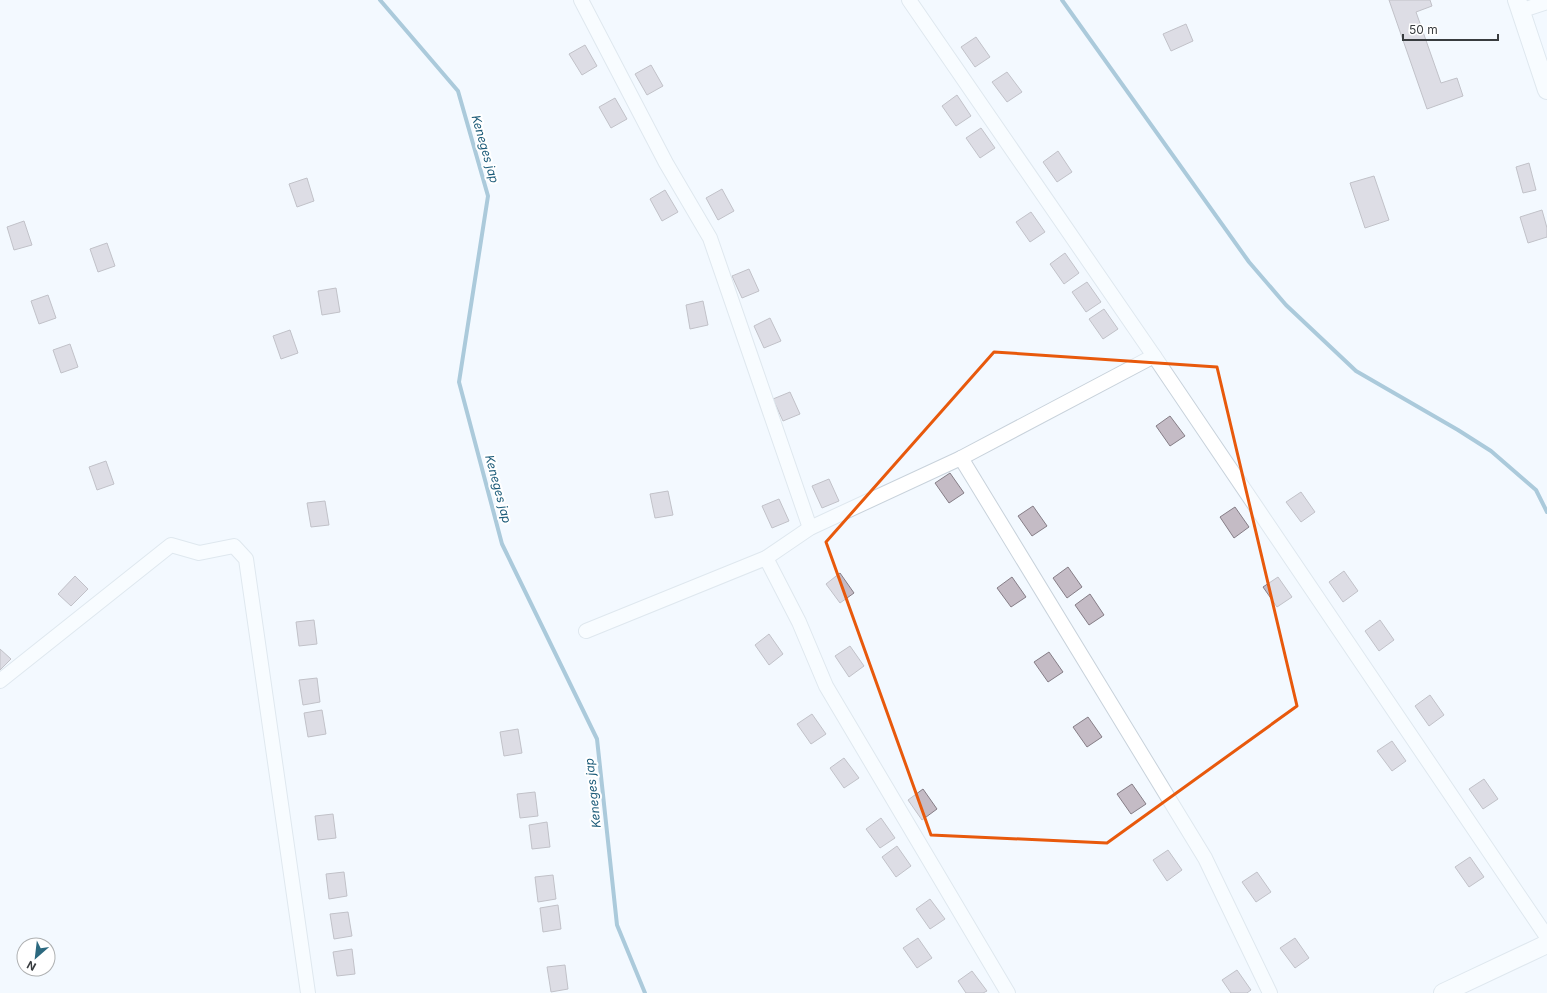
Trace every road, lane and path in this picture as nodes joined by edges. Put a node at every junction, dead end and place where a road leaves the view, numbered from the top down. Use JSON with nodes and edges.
{"nodes":[{"id":1,"x":581,"y":0,"type":"edge"},
{"id":2,"x":909,"y":0,"type":"edge"},
{"id":3,"x":1547,"y":2,"type":"edge"},
{"id":4,"x":1518,"y":6,"type":"edge"},
{"id":5,"x":1547,"y":90,"type":"edge"},
{"id":6,"x":1154,"y":356,"type":"junction"},
{"id":7,"x":961,"y":458,"type":"junction"},
{"id":8,"x":810,"y":528,"type":"junction"},
{"id":9,"x":766,"y":558,"type":"junction"},
{"id":10,"x":586,"y":632,"type":"dead end"},
{"id":11,"x":0,"y":682,"type":"edge"},
{"id":12,"x":1547,"y":937,"type":"edge"},
{"id":13,"x":1547,"y":944,"type":"edge"},
{"id":14,"x":308,"y":993,"type":"edge"},
{"id":15,"x":1008,"y":993,"type":"edge"},
{"id":16,"x":1270,"y":993,"type":"edge"},
{"id":17,"x":1443,"y":993,"type":"edge"}],
"edges":[{"from":1,"to":8,"type":"street"},
{"from":2,"to":6,"type":"street"},
{"from":3,"to":4,"type":"street"},
{"from":4,"to":5,"type":"street"},
{"from":6,"to":7,"type":"street"},
{"from":6,"to":12,"type":"street"},
{"from":7,"to":8,"type":"street"},
{"from":7,"to":16,"type":"street"},
{"from":8,"to":9,"type":"street"},
{"from":9,"to":10,"type":"street"},
{"from":9,"to":15,"type":"street"},
{"from":11,"to":14,"type":"street"},
{"from":13,"to":17,"type":"street"}]}
